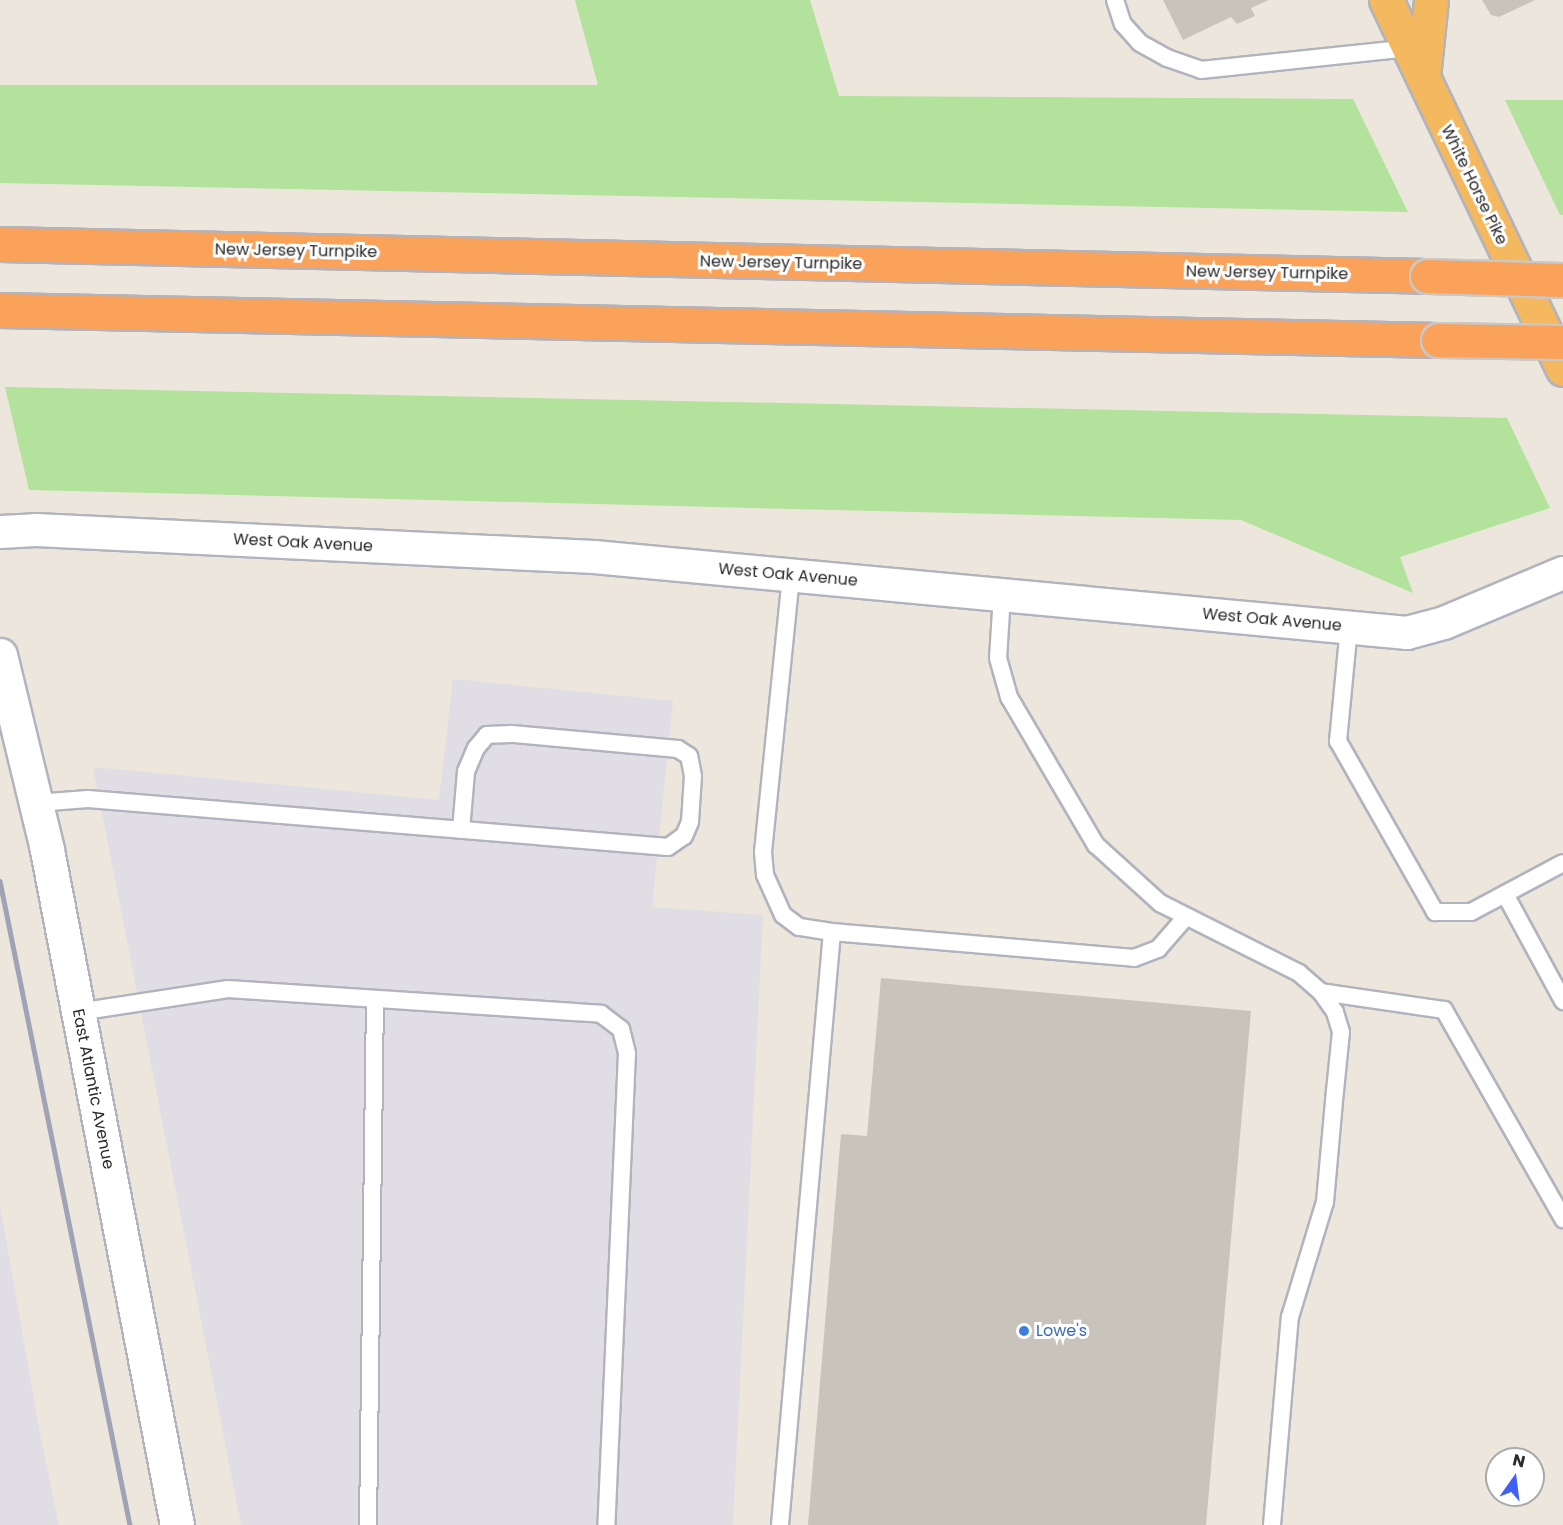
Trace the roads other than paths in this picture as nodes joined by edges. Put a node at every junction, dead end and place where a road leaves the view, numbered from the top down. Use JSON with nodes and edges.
{"nodes":[{"id":1,"x":1114,"y":0,"type":"edge"},
{"id":2,"x":1386,"y":0,"type":"edge"},
{"id":3,"x":1431,"y":0,"type":"edge"},
{"id":4,"x":1409,"y":48,"type":"junction"},
{"id":5,"x":1423,"y":78,"type":"junction"},
{"id":6,"x":0,"y":244,"type":"edge"},
{"id":7,"x":1563,"y":280,"type":"edge"},
{"id":8,"x":0,"y":310,"type":"edge"},
{"id":9,"x":1563,"y":342,"type":"edge"},
{"id":10,"x":1563,"y":369,"type":"edge"},
{"id":11,"x":0,"y":532,"type":"edge"},
{"id":12,"x":1563,"y":573,"type":"edge"},
{"id":13,"x":791,"y":575,"type":"junction"},
{"id":14,"x":1002,"y":595,"type":"junction"},
{"id":15,"x":1349,"y":627,"type":"junction"},
{"id":16,"x":0,"y":655,"type":"edge"},
{"id":17,"x":36,"y":803,"type":"junction"},
{"id":18,"x":461,"y":830,"type":"junction"},
{"id":19,"x":1563,"y":863,"type":"edge"},
{"id":20,"x":1505,"y":894,"type":"junction"},
{"id":21,"x":1185,"y":918,"type":"junction"},
{"id":22,"x":832,"y":932,"type":"junction"},
{"id":23,"x":1321,"y":992,"type":"junction"},
{"id":24,"x":375,"y":999,"type":"junction"},
{"id":25,"x":1563,"y":1000,"type":"edge"},
{"id":26,"x":78,"y":1012,"type":"junction"},
{"id":27,"x":1563,"y":1219,"type":"edge"},
{"id":28,"x":177,"y":1525,"type":"edge"},
{"id":29,"x":368,"y":1525,"type":"edge"},
{"id":30,"x":606,"y":1525,"type":"edge"},
{"id":31,"x":780,"y":1525,"type":"edge"},
{"id":32,"x":1272,"y":1525,"type":"edge"}],
"edges":[{"from":1,"to":4,"type":"lane"},
{"from":2,"to":4,"type":"highway","name":"White Horse Pike"},
{"from":3,"to":5,"type":"highway"},
{"from":4,"to":5,"type":"highway","name":"White Horse Pike"},
{"from":5,"to":10,"type":"highway","name":"White Horse Pike"},
{"from":6,"to":7,"type":"highway","name":"New Jersey Turnpike","bridge":true},
{"from":8,"to":9,"type":"highway","bridge":true},
{"from":11,"to":13,"type":"street","name":"West Oak Avenue"},
{"from":12,"to":15,"type":"street","name":"West Oak Avenue"},
{"from":13,"to":14,"type":"street","name":"West Oak Avenue"},
{"from":13,"to":22,"type":"lane"},
{"from":14,"to":15,"type":"street","name":"West Oak Avenue"},
{"from":14,"to":21,"type":"lane"},
{"from":15,"to":20,"type":"lane"},
{"from":16,"to":17,"type":"street","name":"East Atlantic Avenue"},
{"from":17,"to":18,"type":"lane"},
{"from":17,"to":26,"type":"street","name":"East Atlantic Avenue"},
{"from":18,"to":18,"type":"lane"},
{"from":19,"to":20,"type":"lane"},
{"from":20,"to":25,"type":"lane"},
{"from":21,"to":22,"type":"lane"},
{"from":21,"to":23,"type":"lane"},
{"from":22,"to":31,"type":"lane"},
{"from":23,"to":27,"type":"lane"},
{"from":23,"to":32,"type":"lane"},
{"from":24,"to":26,"type":"lane"},
{"from":24,"to":29,"type":"lane"},
{"from":24,"to":30,"type":"lane"},
{"from":26,"to":28,"type":"street","name":"East Atlantic Avenue"}]}
